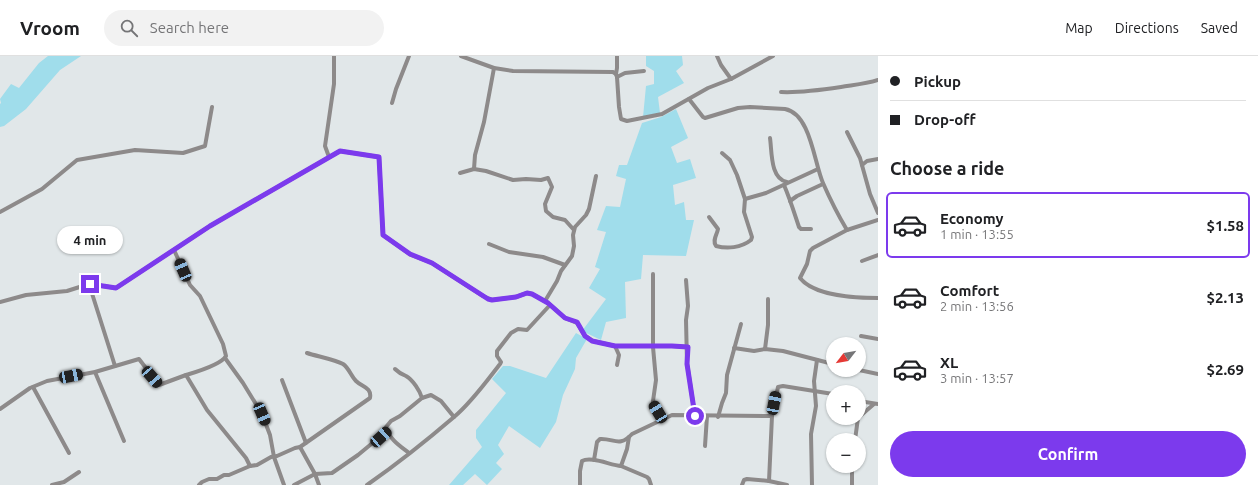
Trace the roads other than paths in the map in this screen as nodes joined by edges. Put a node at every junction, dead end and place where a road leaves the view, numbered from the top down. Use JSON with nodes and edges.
{"nodes":[{"id":1,"x":334,"y":56,"type":"edge"},
{"id":2,"x":409,"y":56,"type":"edge"},
{"id":3,"x":461,"y":56,"type":"edge"},
{"id":4,"x":478,"y":56,"type":"edge"},
{"id":5,"x":616,"y":56,"type":"edge"},
{"id":6,"x":717,"y":56,"type":"edge"},
{"id":7,"x":773,"y":56,"type":"edge"},
{"id":8,"x":477,"y":61,"type":"junction"},
{"id":9,"x":494,"y":68,"type":"junction"},
{"id":10,"x":644,"y":71,"type":"dead end"},
{"id":11,"x":616,"y":75,"type":"junction"},
{"id":12,"x":731,"y":78,"type":"junction"},
{"id":13,"x":878,"y":81,"type":"edge"},
{"id":14,"x":781,"y":92,"type":"dead end"},
{"id":15,"x":689,"y":99,"type":"junction"},
{"id":16,"x":392,"y":103,"type":"dead end"},
{"id":17,"x":212,"y":107,"type":"dead end"},
{"id":18,"x":847,"y":132,"type":"dead end"},
{"id":19,"x":770,"y":138,"type":"dead end"},
{"id":20,"x":722,"y":153,"type":"dead end"},
{"id":21,"x":329,"y":157,"type":"junction"},
{"id":22,"x":878,"y":159,"type":"edge"},
{"id":23,"x":862,"y":165,"type":"junction"},
{"id":24,"x":474,"y":169,"type":"junction"},
{"id":25,"x":818,"y":169,"type":"junction"},
{"id":26,"x":460,"y":173,"type":"dead end"},
{"id":27,"x":596,"y":176,"type":"dead end"},
{"id":28,"x":785,"y":183,"type":"junction"},
{"id":29,"x":823,"y":184,"type":"junction"},
{"id":30,"x":746,"y":199,"type":"junction"},
{"id":31,"x":790,"y":201,"type":"junction"},
{"id":32,"x":0,"y":212,"type":"edge"},
{"id":33,"x":878,"y":213,"type":"edge"},
{"id":34,"x":708,"y":217,"type":"dead end"},
{"id":35,"x":878,"y":220,"type":"edge"},
{"id":36,"x":811,"y":229,"type":"dead end"},
{"id":37,"x":574,"y":230,"type":"junction"},
{"id":38,"x":847,"y":230,"type":"junction"},
{"id":39,"x":489,"y":244,"type":"dead end"},
{"id":40,"x":174,"y":250,"type":"junction"},
{"id":41,"x":878,"y":255,"type":"edge"},
{"id":42,"x":862,"y":261,"type":"dead end"},
{"id":43,"x":565,"y":265,"type":"junction"},
{"id":44,"x":653,"y":274,"type":"dead end"},
{"id":45,"x":686,"y":280,"type":"dead end"},
{"id":46,"x":90,"y":284,"type":"junction"},
{"id":47,"x":878,"y":298,"type":"edge"},
{"id":48,"x":768,"y":299,"type":"dead end"},
{"id":49,"x":545,"y":301,"type":"junction"},
{"id":50,"x":0,"y":302,"type":"edge"},
{"id":51,"x":550,"y":305,"type":"junction"},
{"id":52,"x":741,"y":324,"type":"dead end"},
{"id":53,"x":862,"y":336,"type":"dead end"},
{"id":54,"x":878,"y":339,"type":"edge"},
{"id":55,"x":615,"y":346,"type":"junction"},
{"id":56,"x":653,"y":346,"type":"junction"},
{"id":57,"x":688,"y":347,"type":"junction"},
{"id":58,"x":734,"y":348,"type":"junction"},
{"id":59,"x":765,"y":350,"type":"junction"},
{"id":60,"x":307,"y":353,"type":"dead end"},
{"id":61,"x":225,"y":358,"type":"junction"},
{"id":62,"x":817,"y":360,"type":"junction"},
{"id":63,"x":826,"y":362,"type":"edge"},
{"id":64,"x":617,"y":365,"type":"dead end"},
{"id":65,"x":115,"y":366,"type":"junction"},
{"id":66,"x":395,"y":369,"type":"dead end"},
{"id":67,"x":866,"y":371,"type":"edge"},
{"id":68,"x":95,"y":372,"type":"junction"},
{"id":69,"x":878,"y":374,"type":"edge"},
{"id":70,"x":186,"y":375,"type":"junction"},
{"id":71,"x":282,"y":380,"type":"dead end"},
{"id":72,"x":33,"y":387,"type":"junction"},
{"id":73,"x":815,"y":392,"type":"junction"},
{"id":74,"x":826,"y":392,"type":"edge"},
{"id":75,"x":422,"y":398,"type":"junction"},
{"id":76,"x":866,"y":402,"type":"edge"},
{"id":77,"x":876,"y":404,"type":"edge"},
{"id":78,"x":0,"y":409,"type":"edge"},
{"id":79,"x":866,"y":412,"type":"edge"},
{"id":80,"x":695,"y":416,"type":"junction"},
{"id":81,"x":707,"y":416,"type":"junction"},
{"id":82,"x":772,"y":416,"type":"junction"},
{"id":83,"x":454,"y":417,"type":"junction"},
{"id":84,"x":718,"y":417,"type":"junction"},
{"id":85,"x":662,"y":419,"type":"junction"},
{"id":86,"x":387,"y":431,"type":"junction"},
{"id":87,"x":629,"y":438,"type":"junction"},
{"id":88,"x":124,"y":441,"type":"dead end"},
{"id":89,"x":306,"y":443,"type":"junction"},
{"id":90,"x":705,"y":446,"type":"dead end"},
{"id":91,"x":300,"y":447,"type":"junction"},
{"id":92,"x":69,"y":453,"type":"dead end"},
{"id":93,"x":409,"y":453,"type":"junction"},
{"id":94,"x":274,"y":457,"type":"junction"},
{"id":95,"x":594,"y":460,"type":"junction"},
{"id":96,"x":250,"y":466,"type":"junction"},
{"id":97,"x":621,"y":466,"type":"junction"},
{"id":98,"x":79,"y":472,"type":"dead end"},
{"id":99,"x":852,"y":473,"type":"edge"},
{"id":100,"x":315,"y":474,"type":"junction"},
{"id":101,"x":769,"y":481,"type":"junction"},
{"id":102,"x":581,"y":484,"type":"edge"},
{"id":103,"x":777,"y":484,"type":"edge"},
{"id":104,"x":52,"y":485,"type":"edge"},
{"id":105,"x":200,"y":485,"type":"edge"},
{"id":106,"x":284,"y":485,"type":"edge"},
{"id":107,"x":294,"y":485,"type":"edge"},
{"id":108,"x":318,"y":485,"type":"edge"},
{"id":109,"x":367,"y":485,"type":"edge"},
{"id":110,"x":651,"y":485,"type":"edge"},
{"id":111,"x":742,"y":485,"type":"edge"},
{"id":112,"x":787,"y":485,"type":"edge"},
{"id":113,"x":812,"y":485,"type":"edge"},
{"id":114,"x":852,"y":485,"type":"edge"}],
"edges":[{"from":1,"to":21,"type":"street"},
{"from":2,"to":16,"type":"street"},
{"from":3,"to":8,"type":"street"},
{"from":4,"to":8,"type":"street"},
{"from":5,"to":11,"type":"street"},
{"from":6,"to":12,"type":"street"},
{"from":7,"to":12,"type":"street"},
{"from":8,"to":9,"type":"street"},
{"from":9,"to":11,"type":"street"},
{"from":9,"to":24,"type":"street"},
{"from":10,"to":11,"type":"street"},
{"from":11,"to":15,"type":"street"},
{"from":12,"to":15,"type":"street"},
{"from":13,"to":14,"type":"street"},
{"from":15,"to":25,"type":"street"},
{"from":17,"to":32,"type":"street"},
{"from":18,"to":23,"type":"street"},
{"from":19,"to":28,"type":"street"},
{"from":20,"to":30,"type":"street"},
{"from":21,"to":40,"type":"street"},
{"from":21,"to":49,"type":"street"},
{"from":22,"to":23,"type":"street"},
{"from":23,"to":33,"type":"street"},
{"from":24,"to":26,"type":"street"},
{"from":24,"to":37,"type":"street"},
{"from":25,"to":28,"type":"street"},
{"from":25,"to":29,"type":"street"},
{"from":27,"to":37,"type":"street"},
{"from":28,"to":30,"type":"street"},
{"from":28,"to":31,"type":"street"},
{"from":29,"to":31,"type":"street"},
{"from":29,"to":38,"type":"street"},
{"from":30,"to":34,"type":"street"},
{"from":31,"to":36,"type":"street"},
{"from":35,"to":38,"type":"street"},
{"from":37,"to":43,"type":"street"},
{"from":38,"to":47,"type":"street"},
{"from":39,"to":43,"type":"street"},
{"from":40,"to":46,"type":"street"},
{"from":40,"to":61,"type":"street"},
{"from":41,"to":42,"type":"street"},
{"from":43,"to":49,"type":"street"},
{"from":44,"to":56,"type":"street"},
{"from":45,"to":57,"type":"street"},
{"from":46,"to":50,"type":"street"},
{"from":46,"to":65,"type":"street"},
{"from":48,"to":59,"type":"street"},
{"from":49,"to":51,"type":"street"},
{"from":51,"to":55,"type":"street"},
{"from":51,"to":83,"type":"street"},
{"from":52,"to":58,"type":"street"},
{"from":53,"to":54,"type":"street"},
{"from":55,"to":56,"type":"street"},
{"from":55,"to":64,"type":"street"},
{"from":56,"to":57,"type":"street"},
{"from":56,"to":85,"type":"street"},
{"from":57,"to":80,"type":"street"},
{"from":58,"to":59,"type":"street"},
{"from":58,"to":84,"type":"street"},
{"from":59,"to":62,"type":"street"},
{"from":60,"to":89,"type":"street"},
{"from":61,"to":70,"type":"street"},
{"from":61,"to":94,"type":"street"},
{"from":62,"to":63,"type":"street"},
{"from":62,"to":73,"type":"street"},
{"from":65,"to":68,"type":"street"},
{"from":65,"to":70,"type":"street"},
{"from":66,"to":75,"type":"street"},
{"from":67,"to":69,"type":"street"},
{"from":68,"to":72,"type":"street"},
{"from":68,"to":88,"type":"street"},
{"from":70,"to":96,"type":"street"},
{"from":71,"to":89,"type":"street"},
{"from":72,"to":78,"type":"street"},
{"from":72,"to":92,"type":"street"},
{"from":73,"to":74,"type":"street"},
{"from":73,"to":82,"type":"street"},
{"from":73,"to":113,"type":"street"},
{"from":75,"to":83,"type":"street"},
{"from":75,"to":86,"type":"street"},
{"from":76,"to":77,"type":"street"},
{"from":77,"to":79,"type":"street"},
{"from":80,"to":81,"type":"street"},
{"from":80,"to":85,"type":"street"},
{"from":81,"to":84,"type":"street"},
{"from":81,"to":90,"type":"street"},
{"from":82,"to":84,"type":"street"},
{"from":82,"to":101,"type":"street"},
{"from":83,"to":93,"type":"street"},
{"from":85,"to":87,"type":"street"},
{"from":86,"to":93,"type":"street"},
{"from":86,"to":100,"type":"street"},
{"from":87,"to":95,"type":"street"},
{"from":87,"to":97,"type":"street"},
{"from":89,"to":91,"type":"street"},
{"from":91,"to":94,"type":"street"},
{"from":91,"to":100,"type":"street"},
{"from":93,"to":109,"type":"street"},
{"from":94,"to":96,"type":"street"},
{"from":94,"to":106,"type":"street"},
{"from":95,"to":97,"type":"street"},
{"from":95,"to":102,"type":"street"},
{"from":96,"to":105,"type":"street"},
{"from":97,"to":110,"type":"street"},
{"from":98,"to":104,"type":"street"},
{"from":99,"to":114,"type":"street"},
{"from":100,"to":107,"type":"street"},
{"from":100,"to":108,"type":"street"},
{"from":101,"to":103,"type":"street"},
{"from":101,"to":111,"type":"street"},
{"from":103,"to":112,"type":"street"}]}
